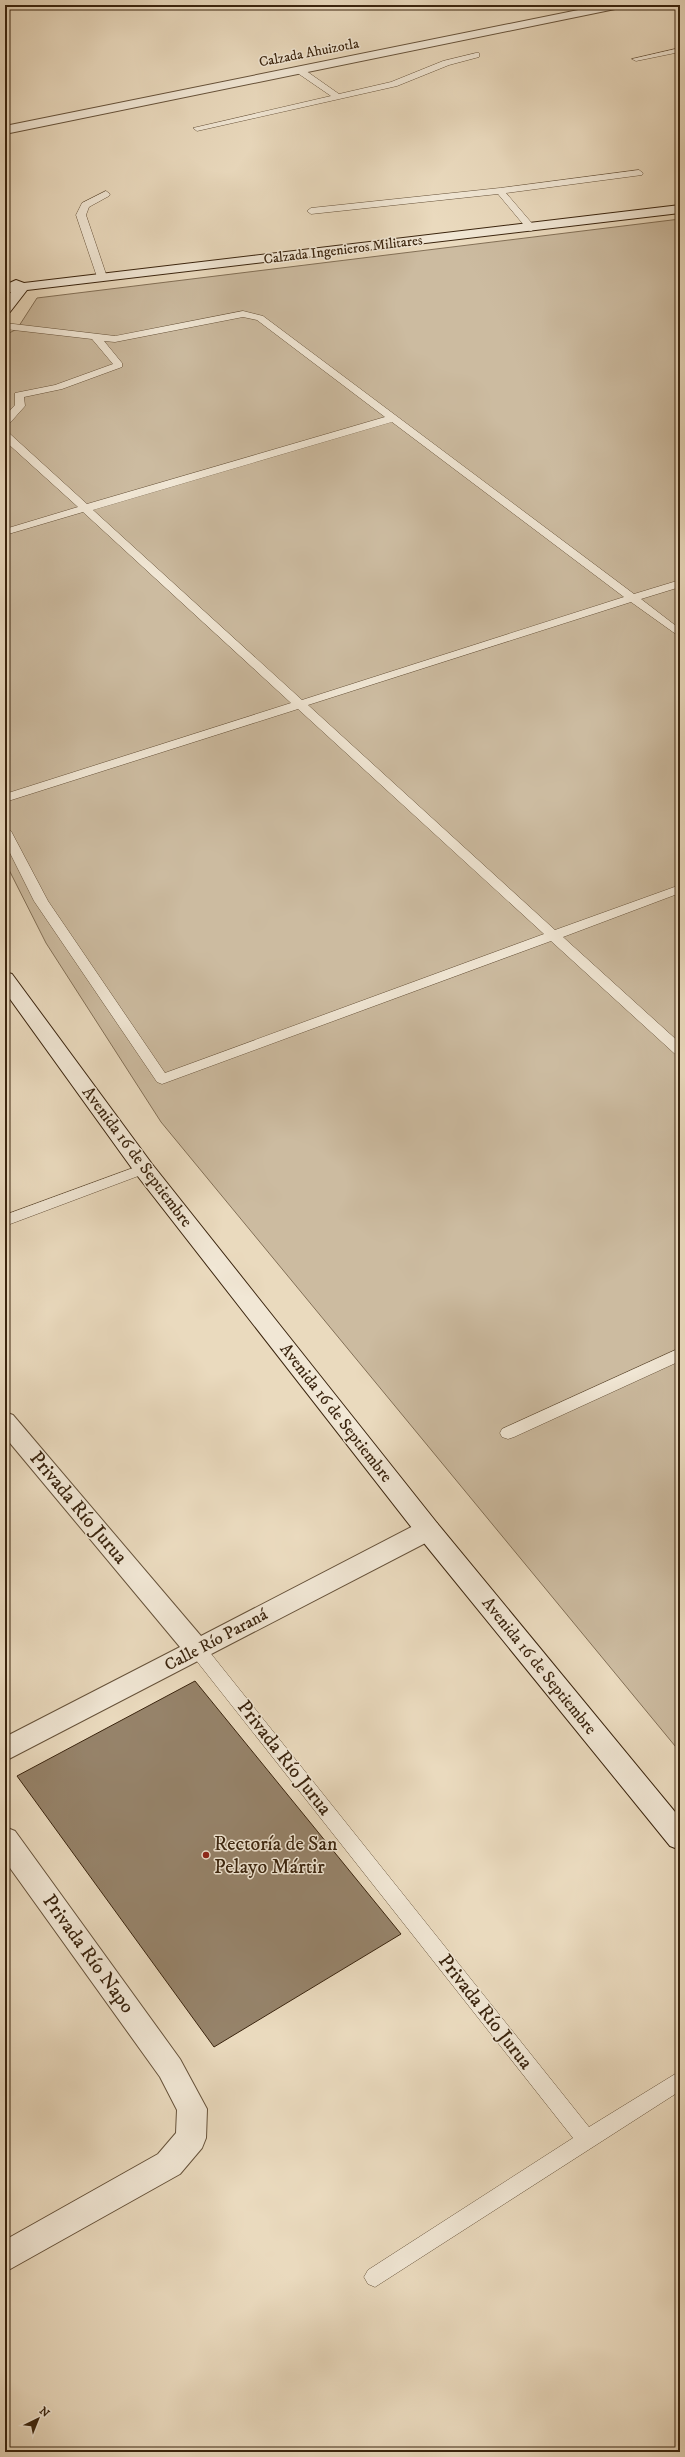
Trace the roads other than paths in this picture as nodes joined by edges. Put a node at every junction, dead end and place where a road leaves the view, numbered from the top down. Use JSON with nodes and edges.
{"nodes":[{"id":1,"x":620,"y":5,"type":"edge"},
{"id":2,"x":680,"y":50,"type":"edge"},
{"id":3,"x":476,"y":55,"type":"dead end"},
{"id":4,"x":636,"y":59,"type":"dead end"},
{"id":5,"x":299,"y":70,"type":"junction"},
{"id":6,"x":338,"y":97,"type":"junction"},
{"id":7,"x":197,"y":128,"type":"dead end"},
{"id":8,"x":5,"y":130,"type":"edge"},
{"id":9,"x":639,"y":173,"type":"dead end"},
{"id":10,"x":500,"y":191,"type":"junction"},
{"id":11,"x":106,"y":194,"type":"dead end"},
{"id":12,"x":680,"y":202,"type":"edge"},
{"id":13,"x":680,"y":209,"type":"edge"},
{"id":14,"x":311,"y":211,"type":"dead end"},
{"id":15,"x":528,"y":224,"type":"junction"},
{"id":16,"x":101,"y":274,"type":"junction"},
{"id":17,"x":5,"y":280,"type":"edge"},
{"id":18,"x":23,"y":287,"type":"junction"},
{"id":19,"x":5,"y":289,"type":"edge"},
{"id":20,"x":5,"y":309,"type":"edge"},
{"id":21,"x":5,"y":326,"type":"edge"},
{"id":22,"x":97,"y":339,"type":"junction"},
{"id":23,"x":394,"y":418,"type":"junction"},
{"id":24,"x":5,"y":422,"type":"edge"},
{"id":25,"x":5,"y":435,"type":"edge"},
{"id":26,"x":85,"y":508,"type":"junction"},
{"id":27,"x":5,"y":532,"type":"edge"},
{"id":28,"x":680,"y":583,"type":"edge"},
{"id":29,"x":633,"y":598,"type":"junction"},
{"id":30,"x":680,"y":634,"type":"edge"},
{"id":31,"x":300,"y":704,"type":"junction"},
{"id":32,"x":5,"y":798,"type":"edge"},
{"id":33,"x":5,"y":831,"type":"edge"},
{"id":34,"x":680,"y":889,"type":"edge"},
{"id":35,"x":554,"y":936,"type":"junction"},
{"id":36,"x":5,"y":978,"type":"edge"},
{"id":37,"x":680,"y":1051,"type":"edge"},
{"id":38,"x":144,"y":1169,"type":"junction"},
{"id":39,"x":5,"y":1221,"type":"edge"},
{"id":40,"x":680,"y":1354,"type":"edge"},
{"id":41,"x":5,"y":1421,"type":"edge"},
{"id":42,"x":508,"y":1433,"type":"dead end"},
{"id":43,"x":428,"y":1530,"type":"junction"},
{"id":44,"x":198,"y":1650,"type":"junction"},
{"id":45,"x":5,"y":1750,"type":"edge"},
{"id":46,"x":680,"y":1838,"type":"edge"},
{"id":47,"x":5,"y":1839,"type":"edge"},
{"id":48,"x":680,"y":2080,"type":"edge"},
{"id":49,"x":586,"y":2139,"type":"junction"},
{"id":50,"x":5,"y":2258,"type":"edge"},
{"id":51,"x":375,"y":2277,"type":"dead end"}],
"edges":[{"from":1,"to":5,"type":"main road","name":"Calzada Ahuizotla"},
{"from":2,"to":4,"type":"lane"},
{"from":3,"to":6,"type":"lane"},
{"from":5,"to":6,"type":"lane"},
{"from":5,"to":8,"type":"main road","name":"Calzada Ahuizotla"},
{"from":6,"to":7,"type":"lane"},
{"from":9,"to":10,"type":"lane"},
{"from":10,"to":14,"type":"lane"},
{"from":10,"to":15,"type":"lane"},
{"from":11,"to":16,"type":"lane"},
{"from":12,"to":15,"type":"main road","name":"Calzada Ingenieros Militares"},
{"from":13,"to":15,"type":"main road","name":"Calzada Ingenieros Militares"},
{"from":15,"to":16,"type":"main road","name":"Calzada Ingenieros Militares"},
{"from":16,"to":17,"type":"main road","name":"Calzada Ingenieros Militares"},
{"from":16,"to":18,"type":"main road","name":"Calzada Ingenieros Militares"},
{"from":17,"to":18,"type":"main road"},
{"from":18,"to":19,"type":"main road","name":"Calzada Ingenieros Militares"},
{"from":18,"to":20,"type":"main road"},
{"from":21,"to":22,"type":"lane"},
{"from":22,"to":23,"type":"lane"},
{"from":22,"to":24,"type":"lane"},
{"from":23,"to":26,"type":"lane"},
{"from":23,"to":29,"type":"lane"},
{"from":25,"to":26,"type":"lane"},
{"from":26,"to":27,"type":"lane"},
{"from":26,"to":31,"type":"lane"},
{"from":28,"to":29,"type":"lane"},
{"from":29,"to":30,"type":"lane"},
{"from":29,"to":31,"type":"lane"},
{"from":31,"to":32,"type":"lane"},
{"from":31,"to":35,"type":"lane"},
{"from":33,"to":35,"type":"lane"},
{"from":34,"to":35,"type":"lane"},
{"from":35,"to":37,"type":"lane"},
{"from":36,"to":38,"type":"main road","name":"Avenida 16 de Septiembre"},
{"from":38,"to":39,"type":"lane"},
{"from":38,"to":43,"type":"main road","name":"Avenida 16 de Septiembre"},
{"from":40,"to":42,"type":"lane"},
{"from":41,"to":44,"type":"main road","name":"Privada Río Jurua"},
{"from":43,"to":44,"type":"main road","name":"Calle Río Paraná"},
{"from":43,"to":46,"type":"main road","name":"Avenida 16 de Septiembre"},
{"from":44,"to":45,"type":"main road","name":"Calle Río Paraná"},
{"from":44,"to":49,"type":"lane","name":"Privada Río Jurua"},
{"from":47,"to":50,"type":"main road","name":"Privada Río Napo"},
{"from":48,"to":49,"type":"lane"},
{"from":49,"to":51,"type":"lane"}]}
